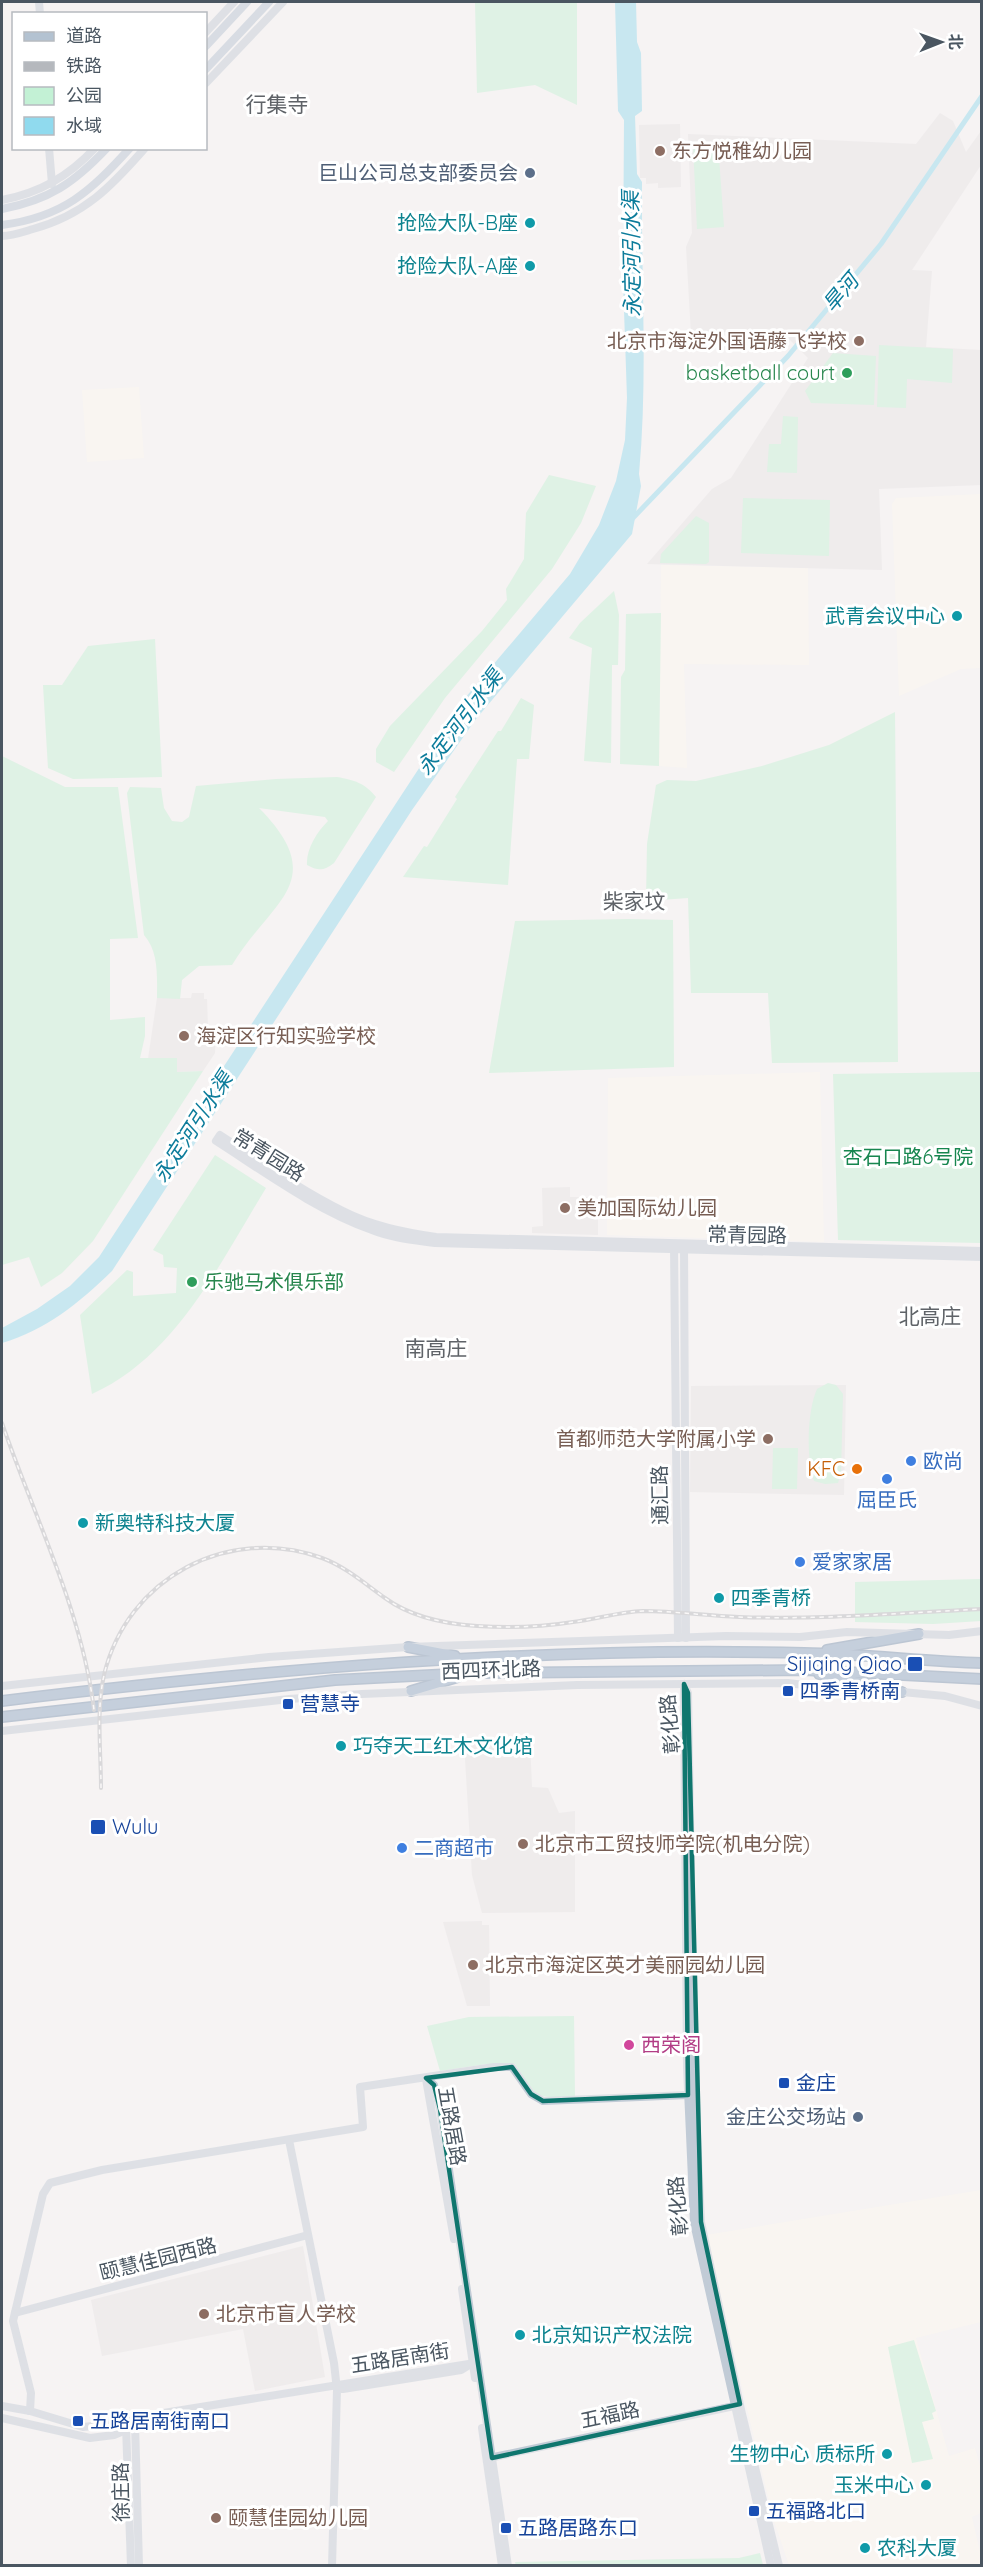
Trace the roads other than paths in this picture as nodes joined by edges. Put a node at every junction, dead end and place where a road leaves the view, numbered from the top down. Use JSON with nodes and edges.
{"nodes":[{"id":1,"x":234,"y":2,"type":"edge"},
{"id":2,"x":247,"y":2,"type":"edge"},
{"id":3,"x":269,"y":2,"type":"edge"},
{"id":4,"x":283,"y":2,"type":"edge"},
{"id":5,"x":207,"y":31,"type":"edge"},
{"id":6,"x":207,"y":45,"type":"edge"},
{"id":7,"x":228,"y":60,"type":"junction"},
{"id":8,"x":207,"y":68,"type":"edge"},
{"id":9,"x":207,"y":73,"type":"edge"},
{"id":10,"x":207,"y":82,"type":"edge"},
{"id":11,"x":49,"y":150,"type":"edge"},
{"id":12,"x":93,"y":150,"type":"edge"},
{"id":13,"x":106,"y":150,"type":"edge"},
{"id":14,"x":128,"y":150,"type":"edge"},
{"id":15,"x":143,"y":150,"type":"edge"},
{"id":16,"x":52,"y":184,"type":"junction"},
{"id":17,"x":2,"y":200,"type":"edge"},
{"id":18,"x":2,"y":209,"type":"edge"},
{"id":19,"x":2,"y":225,"type":"edge"},
{"id":20,"x":2,"y":236,"type":"edge"},
{"id":21,"x":674,"y":1248,"type":"junction"},
{"id":22,"x":684,"y":1248,"type":"junction"},
{"id":23,"x":981,"y":1251,"type":"edge"},
{"id":24,"x":981,"y":1257,"type":"edge"},
{"id":25,"x":981,"y":1630,"type":"edge"},
{"id":26,"x":919,"y":1634,"type":"junction"},
{"id":27,"x":682,"y":1638,"type":"junction"},
{"id":28,"x":408,"y":1647,"type":"junction"},
{"id":29,"x":804,"y":1653,"type":"junction"},
{"id":30,"x":469,"y":1659,"type":"junction"},
{"id":31,"x":981,"y":1663,"type":"edge"},
{"id":32,"x":805,"y":1670,"type":"junction"},
{"id":33,"x":471,"y":1673,"type":"junction"},
{"id":34,"x":981,"y":1679,"type":"edge"},
{"id":35,"x":684,"y":1684,"type":"junction"},
{"id":36,"x":2,"y":1686,"type":"edge"},
{"id":37,"x":411,"y":1691,"type":"junction"},
{"id":38,"x":902,"y":1692,"type":"junction"},
{"id":39,"x":2,"y":1701,"type":"edge"},
{"id":40,"x":981,"y":1706,"type":"edge"},
{"id":41,"x":2,"y":1717,"type":"edge"},
{"id":42,"x":2,"y":1731,"type":"edge"},
{"id":43,"x":426,"y":2078,"type":"junction"},
{"id":44,"x":688,"y":2095,"type":"junction"},
{"id":45,"x":289,"y":2140,"type":"junction"},
{"id":46,"x":308,"y":2235,"type":"dead end"},
{"id":47,"x":15,"y":2313,"type":"junction"},
{"id":48,"x":475,"y":2363,"type":"junction"},
{"id":49,"x":338,"y":2390,"type":"junction"},
{"id":50,"x":737,"y":2405,"type":"junction"},
{"id":51,"x":2,"y":2406,"type":"edge"},
{"id":52,"x":30,"y":2411,"type":"junction"},
{"id":53,"x":2,"y":2418,"type":"edge"},
{"id":54,"x":135,"y":2422,"type":"junction"},
{"id":55,"x":126,"y":2425,"type":"junction"},
{"id":56,"x":489,"y":2458,"type":"junction"},
{"id":57,"x":131,"y":2565,"type":"edge"},
{"id":58,"x":139,"y":2565,"type":"edge"},
{"id":59,"x":332,"y":2565,"type":"edge"},
{"id":60,"x":502,"y":2565,"type":"edge"},
{"id":61,"x":508,"y":2565,"type":"edge"},
{"id":62,"x":771,"y":2565,"type":"edge"},
{"id":63,"x":779,"y":2565,"type":"edge"}],
"edges":[{"from":1,"to":5,"type":"street"},
{"from":2,"to":6,"type":"main road"},
{"from":3,"to":8,"type":"main road"},
{"from":4,"to":7,"type":"street"},
{"from":7,"to":9,"type":"street"},
{"from":7,"to":10,"type":"street"},
{"from":11,"to":16,"type":"street"},
{"from":12,"to":16,"type":"street"},
{"from":13,"to":18,"type":"main road"},
{"from":14,"to":19,"type":"main road"},
{"from":15,"to":20,"type":"street"},
{"from":16,"to":17,"type":"street"},
{"from":21,"to":21,"type":"street","name":"常青园路"},
{"from":21,"to":22,"type":"street","name":"常青园路"},
{"from":21,"to":27,"type":"street","name":"通汇路"},
{"from":22,"to":23,"type":"street","name":"常青园路"},
{"from":22,"to":24,"type":"street","name":"常青园路"},
{"from":22,"to":27,"type":"street","name":"通汇路"},
{"from":25,"to":26,"type":"street","name":"西四环北路"},
{"from":26,"to":27,"type":"street","name":"西四环北路"},
{"from":26,"to":29,"type":"highway"},
{"from":27,"to":28,"type":"street","name":"西四环北路"},
{"from":28,"to":30,"type":"highway"},
{"from":28,"to":36,"type":"street","name":"西四环北路"},
{"from":29,"to":30,"type":"highway","name":"西四环北路"},
{"from":29,"to":31,"type":"highway","name":"西四环北路"},
{"from":30,"to":39,"type":"highway","name":"西四环北路"},
{"from":32,"to":33,"type":"highway","name":"西四环北路"},
{"from":32,"to":34,"type":"highway","name":"西四环北路"},
{"from":32,"to":38,"type":"highway"},
{"from":33,"to":37,"type":"highway"},
{"from":33,"to":41,"type":"highway","name":"西四环北路"},
{"from":35,"to":37,"type":"street","name":"西四环北路"},
{"from":35,"to":38,"type":"street","name":"西四环北路"},
{"from":35,"to":44,"type":"street","name":"彰化路"},
{"from":35,"to":50,"type":"street","name":"彰化路"},
{"from":37,"to":42,"type":"street","name":"西四环北路"},
{"from":38,"to":40,"type":"street","name":"西四环北路"},
{"from":43,"to":44,"type":"street"},
{"from":43,"to":45,"type":"street"},
{"from":43,"to":48,"type":"street","name":"五路居路"},
{"from":44,"to":50,"type":"street","name":"彰化路"},
{"from":45,"to":47,"type":"street"},
{"from":45,"to":49,"type":"street"},
{"from":46,"to":47,"type":"street","name":"颐慧佳园西路"},
{"from":47,"to":52,"type":"street"},
{"from":48,"to":49,"type":"street","name":"五路居南街"},
{"from":48,"to":54,"type":"street","name":"五路居南街"},
{"from":48,"to":56,"type":"street","name":"五路居路"},
{"from":49,"to":54,"type":"street","name":"五路居南街"},
{"from":49,"to":59,"type":"street"},
{"from":50,"to":56,"type":"street","name":"五福路"},
{"from":50,"to":62,"type":"street","name":"彰化路"},
{"from":50,"to":63,"type":"street","name":"彰化路"},
{"from":51,"to":52,"type":"street","name":"五路居南街"},
{"from":52,"to":55,"type":"street","name":"五路居南街"},
{"from":53,"to":55,"type":"street","name":"五路居南街"},
{"from":54,"to":55,"type":"street","name":"五路居南街"},
{"from":54,"to":58,"type":"street","name":"徐庄路"},
{"from":55,"to":57,"type":"street","name":"徐庄路"},
{"from":56,"to":60,"type":"street","name":"五路居路"},
{"from":56,"to":61,"type":"street","name":"五路居路"}]}
